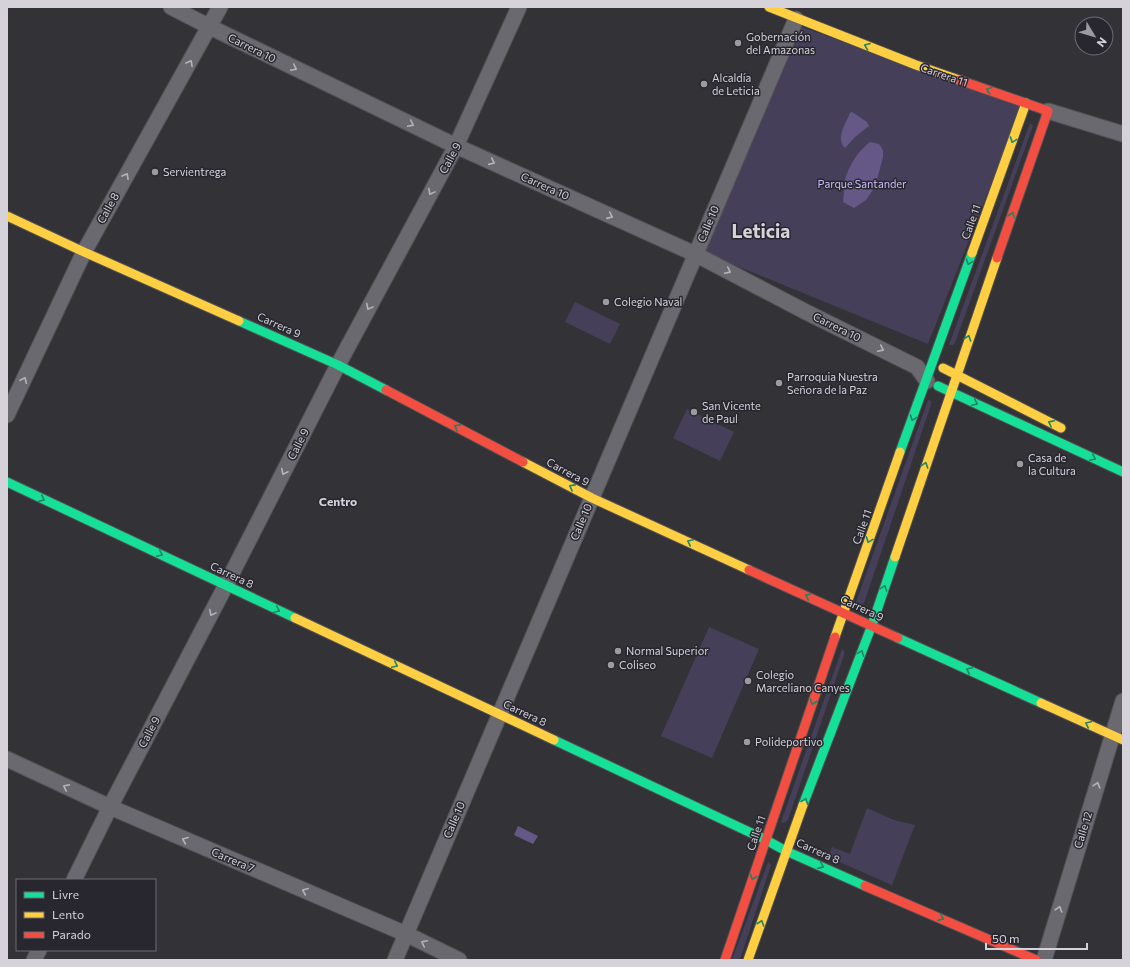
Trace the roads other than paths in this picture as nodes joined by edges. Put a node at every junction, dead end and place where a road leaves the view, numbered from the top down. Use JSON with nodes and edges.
{"nodes":[{"id":1,"x":171,"y":7,"type":"edge"},
{"id":2,"x":220,"y":7,"type":"edge"},
{"id":3,"x":519,"y":7,"type":"edge"},
{"id":4,"x":769,"y":7,"type":"edge"},
{"id":5,"x":796,"y":18,"type":"junction"},
{"id":6,"x":210,"y":27,"type":"junction"},
{"id":7,"x":1026,"y":103,"type":"junction"},
{"id":8,"x":1048,"y":111,"type":"junction"},
{"id":9,"x":1123,"y":134,"type":"edge"},
{"id":10,"x":456,"y":146,"type":"junction"},
{"id":11,"x":7,"y":216,"type":"edge"},
{"id":12,"x":84,"y":252,"type":"junction"},
{"id":13,"x":695,"y":254,"type":"junction"},
{"id":14,"x":933,"y":364,"type":"junction"},
{"id":15,"x":338,"y":365,"type":"junction"},
{"id":16,"x":918,"y":367,"type":"junction"},
{"id":17,"x":956,"y":375,"type":"junction"},
{"id":18,"x":927,"y":381,"type":"junction"},
{"id":19,"x":950,"y":391,"type":"junction"},
{"id":20,"x":7,"y":415,"type":"edge"},
{"id":21,"x":1066,"y":430,"type":"dead end"},
{"id":22,"x":1123,"y":472,"type":"edge"},
{"id":23,"x":7,"y":482,"type":"edge"},
{"id":24,"x":592,"y":498,"type":"junction"},
{"id":25,"x":226,"y":585,"type":"junction"},
{"id":26,"x":844,"y":612,"type":"junction"},
{"id":27,"x":872,"y":625,"type":"junction"},
{"id":28,"x":1123,"y":701,"type":"edge"},
{"id":29,"x":499,"y":714,"type":"junction"},
{"id":30,"x":1117,"y":738,"type":"edge"},
{"id":31,"x":7,"y":759,"type":"edge"},
{"id":32,"x":110,"y":807,"type":"junction"},
{"id":33,"x":766,"y":840,"type":"junction"},
{"id":34,"x":786,"y":851,"type":"junction"},
{"id":35,"x":74,"y":879,"type":"edge"},
{"id":36,"x":406,"y":934,"type":"junction"},
{"id":37,"x":38,"y":951,"type":"edge"},
{"id":38,"x":34,"y":960,"type":"edge"},
{"id":39,"x":395,"y":960,"type":"edge"},
{"id":40,"x":459,"y":960,"type":"edge"},
{"id":41,"x":725,"y":960,"type":"edge"},
{"id":42,"x":748,"y":960,"type":"edge"},
{"id":43,"x":1036,"y":960,"type":"edge"},
{"id":44,"x":1044,"y":960,"type":"edge"}],
"edges":[{"from":1,"to":6,"type":"street","name":"Carrera 10"},
{"from":2,"to":6,"type":"street","name":"Calle 8"},
{"from":3,"to":10,"type":"street","name":"Calle 9"},
{"from":4,"to":5,"type":"street","name":"Carrera 11"},
{"from":7,"to":5,"type":"street","name":"Carrera 11","one_way":true},
{"from":5,"to":13,"type":"street","name":"Calle 10"},
{"from":6,"to":10,"type":"street","name":"Carrera 10","one_way":true},
{"from":12,"to":6,"type":"street","name":"Calle 8","one_way":true},
{"from":7,"to":8,"type":"street","name":"Carrera 11"},
{"from":7,"to":14,"type":"street","name":"Calle 11","one_way":true},
{"from":8,"to":9,"type":"street","name":"Carrera 11"},
{"from":17,"to":8,"type":"street","one_way":true},
{"from":10,"to":13,"type":"street","name":"Carrera 10","one_way":true},
{"from":10,"to":15,"type":"street","name":"Calle 9","one_way":true},
{"from":11,"to":12,"type":"street","name":"Carrera 9"},
{"from":12,"to":15,"type":"street","name":"Carrera 9"},
{"from":20,"to":12,"type":"street","name":"Calle 8","one_way":true},
{"from":13,"to":16,"type":"street","name":"Carrera 10","one_way":true},
{"from":13,"to":24,"type":"street","name":"Calle 10"},
{"from":14,"to":16,"type":"street"},
{"from":14,"to":17,"type":"street"},
{"from":14,"to":18,"type":"street","name":"Calle 11"},
{"from":24,"to":15,"type":"street","name":"Carrera 9","one_way":true},
{"from":15,"to":25,"type":"street","name":"Calle 9","one_way":true},
{"from":16,"to":18,"type":"street"},
{"from":17,"to":19,"type":"street"},
{"from":21,"to":17,"type":"street","one_way":true},
{"from":18,"to":19,"type":"street"},
{"from":18,"to":26,"type":"street","name":"Calle 11","one_way":true},
{"from":19,"to":22,"type":"street","one_way":true},
{"from":27,"to":19,"type":"street","one_way":true},
{"from":23,"to":25,"type":"street","name":"Carrera 8","one_way":true},
{"from":26,"to":24,"type":"street","name":"Carrera 9","one_way":true},
{"from":24,"to":29,"type":"street","name":"Calle 10"},
{"from":25,"to":29,"type":"street","name":"Carrera 8","one_way":true},
{"from":25,"to":32,"type":"street","name":"Calle 9","one_way":true},
{"from":26,"to":27,"type":"street","name":"Carrera 9"},
{"from":26,"to":33,"type":"street","name":"Calle 11","one_way":true},
{"from":30,"to":27,"type":"street","name":"Carrera 9","one_way":true},
{"from":34,"to":27,"type":"street","one_way":true},
{"from":28,"to":30,"type":"street","name":"Calle 12"},
{"from":29,"to":33,"type":"street","name":"Carrera 8"},
{"from":29,"to":36,"type":"street","name":"Calle 10"},
{"from":44,"to":30,"type":"street","name":"Calle 12","one_way":true},
{"from":32,"to":31,"type":"street","name":"Carrera 7","one_way":true},
{"from":32,"to":35,"type":"street","name":"Calle 9"},
{"from":36,"to":32,"type":"street","name":"Carrera 7","one_way":true},
{"from":33,"to":34,"type":"street","name":"Carrera 8"},
{"from":33,"to":41,"type":"street","name":"Calle 11","one_way":true},
{"from":42,"to":34,"type":"street","one_way":true},
{"from":34,"to":43,"type":"street","name":"Carrera 8","one_way":true},
{"from":36,"to":39,"type":"street","name":"Calle 10"},
{"from":40,"to":36,"type":"street","name":"Carrera 7","one_way":true},
{"from":37,"to":38,"type":"street"}]}
